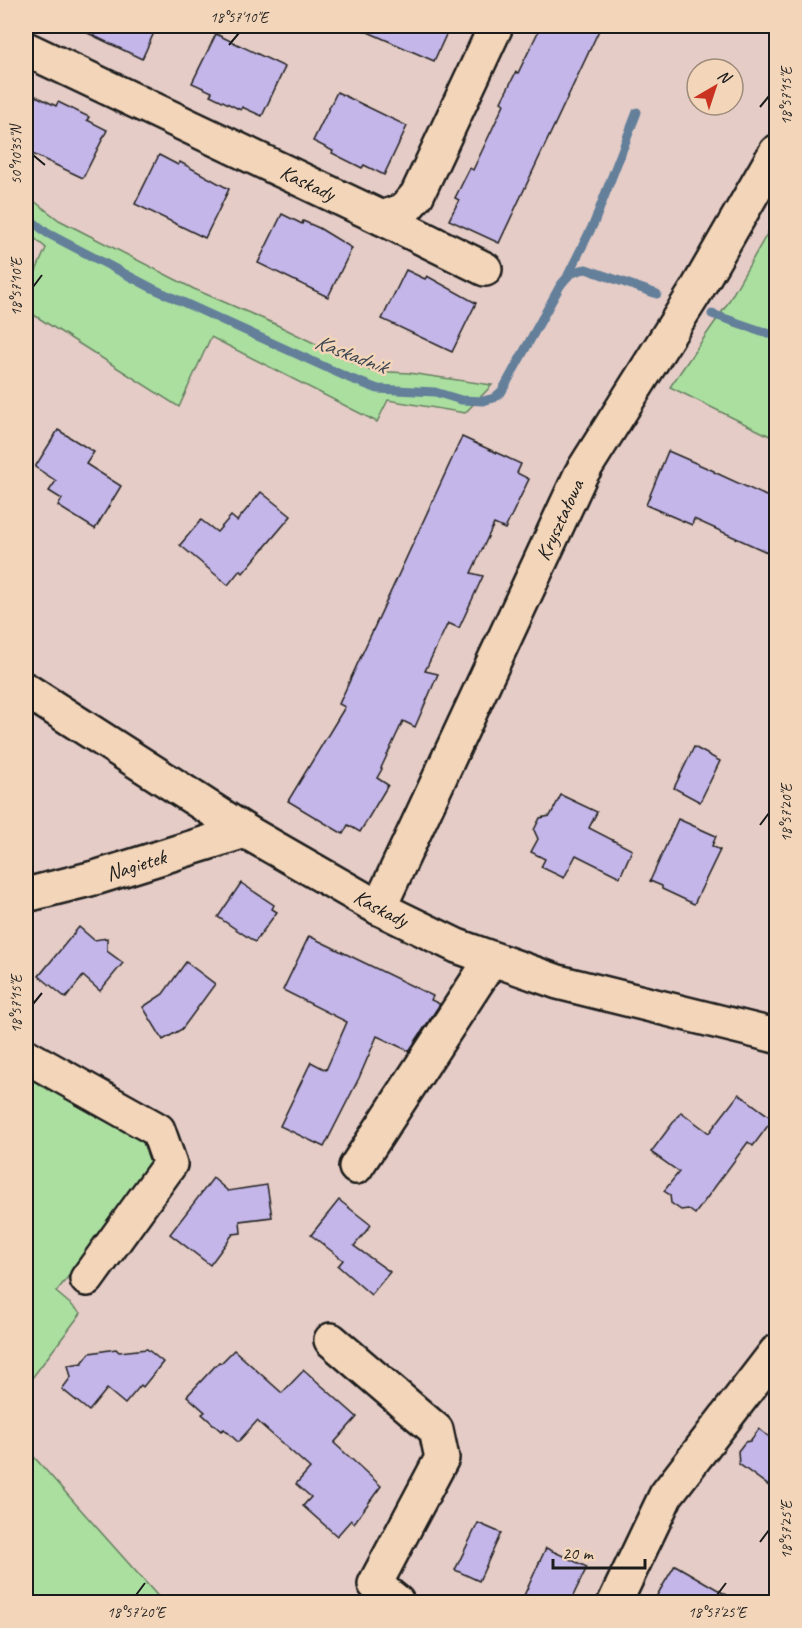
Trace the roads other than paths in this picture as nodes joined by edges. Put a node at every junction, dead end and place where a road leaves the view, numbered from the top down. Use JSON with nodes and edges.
{"nodes":[{"id":1,"x":496,"y":26,"type":"edge"},
{"id":2,"x":26,"y":49,"type":"edge"},
{"id":3,"x":777,"y":152,"type":"edge"},
{"id":4,"x":382,"y":218,"type":"junction"},
{"id":5,"x":485,"y":269,"type":"dead end"},
{"id":6,"x":26,"y":690,"type":"edge"},
{"id":7,"x":245,"y":831,"type":"junction"},
{"id":8,"x":26,"y":895,"type":"edge"},
{"id":9,"x":379,"y":908,"type":"junction"},
{"id":10,"x":491,"y":960,"type":"junction"},
{"id":11,"x":777,"y":1036,"type":"edge"},
{"id":12,"x":26,"y":1056,"type":"edge"},
{"id":13,"x":356,"y":1167,"type":"dead end"},
{"id":14,"x":87,"y":1279,"type":"dead end"},
{"id":15,"x":331,"y":1340,"type":"dead end"},
{"id":16,"x":777,"y":1352,"type":"edge"},
{"id":17,"x":397,"y":1602,"type":"edge"},
{"id":18,"x":615,"y":1602,"type":"edge"}],
"edges":[{"from":1,"to":4,"type":"street"},
{"from":2,"to":4,"type":"street","name":"Kaskady"},
{"from":3,"to":9,"type":"street","name":"Kryształowa"},
{"from":4,"to":5,"type":"street","name":"Kaskady"},
{"from":6,"to":7,"type":"street","name":"Kaskady"},
{"from":7,"to":8,"type":"street","name":"Nagietek"},
{"from":7,"to":9,"type":"street","name":"Kaskady"},
{"from":9,"to":10,"type":"street","name":"Kaskady"},
{"from":10,"to":11,"type":"street","name":"Kaskady"},
{"from":10,"to":13,"type":"street"},
{"from":12,"to":14,"type":"street"},
{"from":15,"to":17,"type":"street"},
{"from":16,"to":18,"type":"street"}]}
